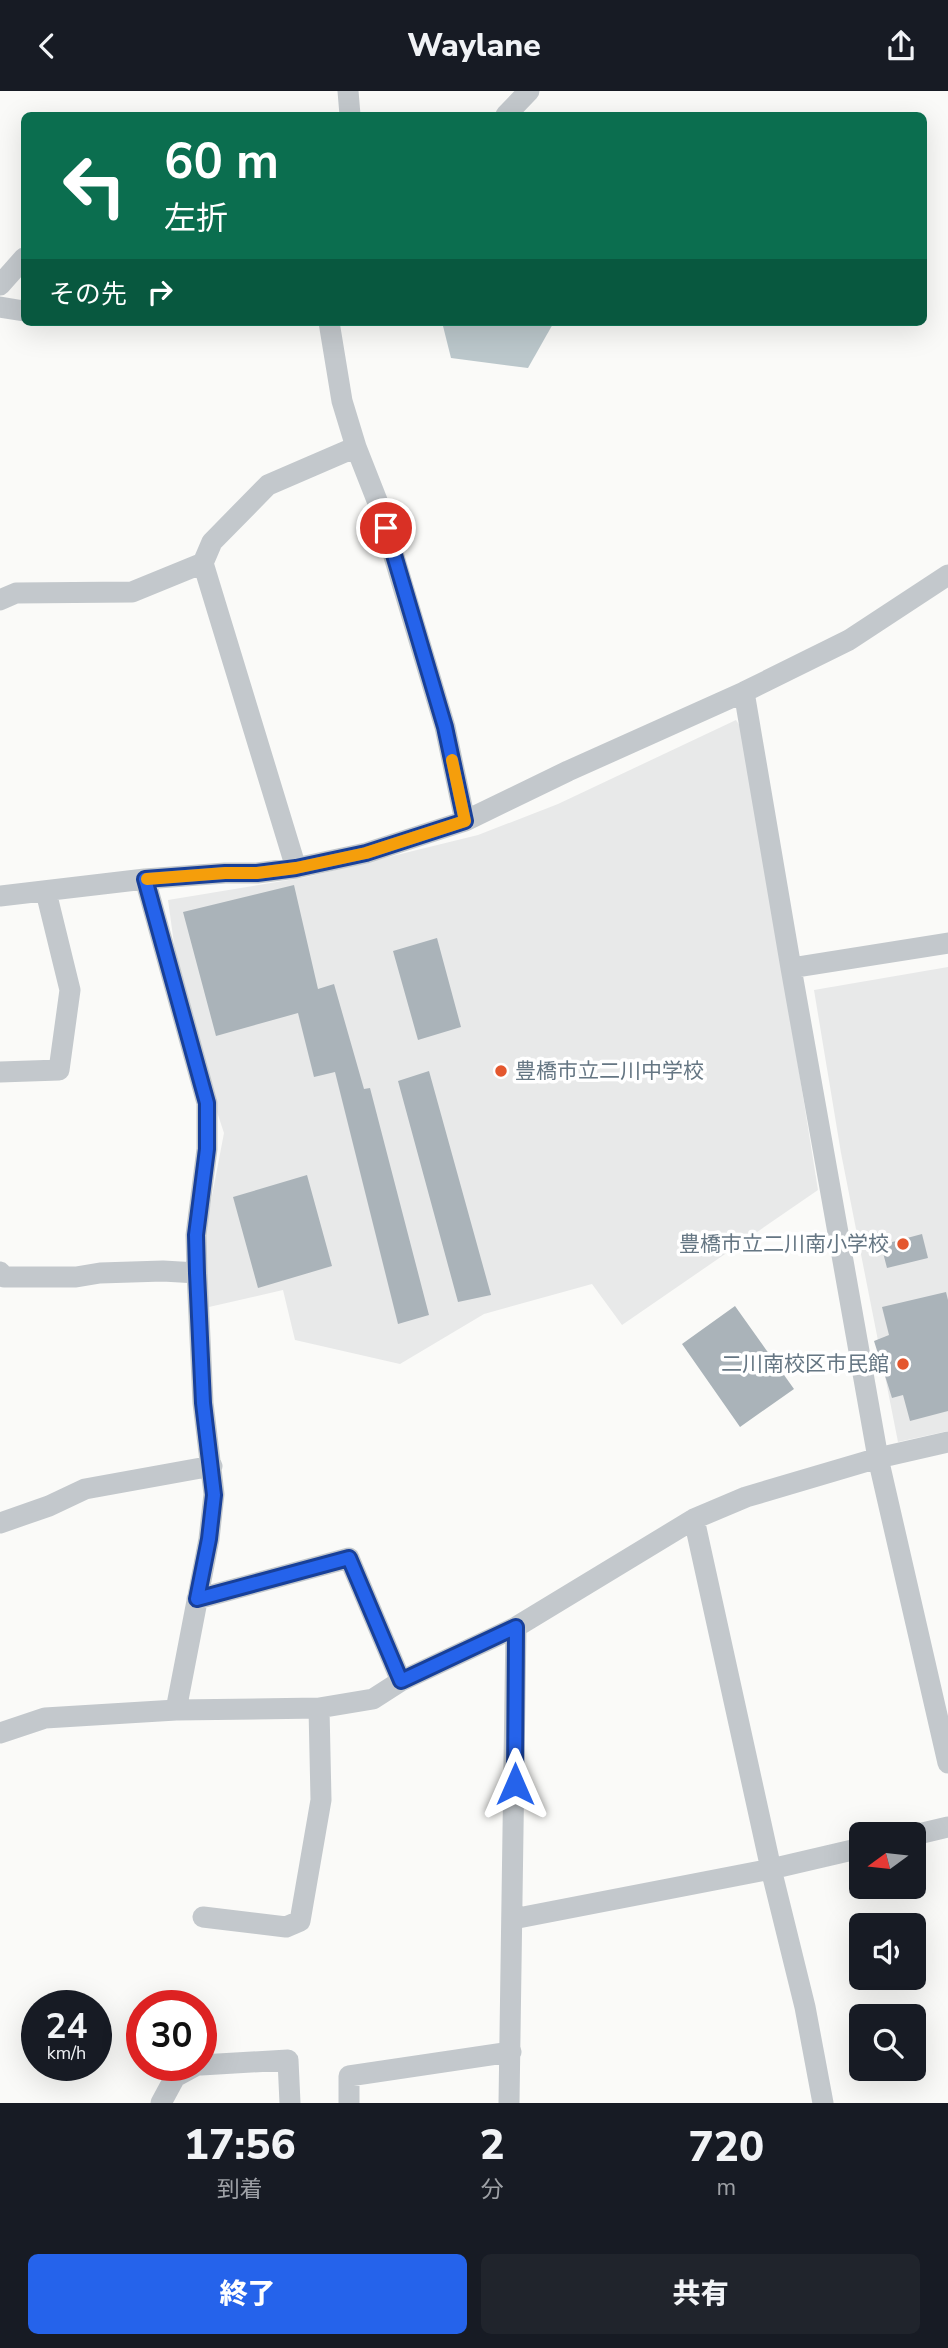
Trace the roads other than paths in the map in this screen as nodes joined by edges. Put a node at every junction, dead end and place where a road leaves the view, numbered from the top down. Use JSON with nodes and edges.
{"nodes":[{"id":1,"x":348,"y":91,"type":"edge"},
{"id":2,"x":529,"y":91,"type":"edge"},
{"id":3,"x":351,"y":112,"type":"edge"},
{"id":4,"x":509,"y":112,"type":"edge"},
{"id":5,"x":21,"y":260,"type":"edge"},
{"id":6,"x":0,"y":285,"type":"edge"},
{"id":7,"x":0,"y":307,"type":"edge"},
{"id":8,"x":21,"y":310,"type":"edge"},
{"id":9,"x":331,"y":326,"type":"edge"},
{"id":10,"x":356,"y":447,"type":"junction"},
{"id":11,"x":203,"y":563,"type":"junction"},
{"id":12,"x":948,"y":575,"type":"edge"},
{"id":13,"x":0,"y":600,"type":"edge"},
{"id":14,"x":744,"y":692,"type":"junction"},
{"id":15,"x":465,"y":821,"type":"junction"},
{"id":16,"x":296,"y":868,"type":"junction"},
{"id":17,"x":145,"y":879,"type":"junction"},
{"id":18,"x":46,"y":892,"type":"junction"},
{"id":19,"x":0,"y":896,"type":"edge"},
{"id":20,"x":948,"y":943,"type":"edge"},
{"id":21,"x":791,"y":968,"type":"junction"},
{"id":22,"x":0,"y":1072,"type":"edge"},
{"id":23,"x":0,"y":1272,"type":"edge"},
{"id":24,"x":197,"y":1273,"type":"junction"},
{"id":25,"x":948,"y":1442,"type":"edge"},
{"id":26,"x":878,"y":1458,"type":"junction"},
{"id":27,"x":212,"y":1466,"type":"junction"},
{"id":28,"x":694,"y":1520,"type":"junction"},
{"id":29,"x":0,"y":1523,"type":"edge"},
{"id":30,"x":197,"y":1599,"type":"junction"},
{"id":31,"x":516,"y":1627,"type":"junction"},
{"id":32,"x":401,"y":1681,"type":"junction"},
{"id":33,"x":320,"y":1709,"type":"junction"},
{"id":34,"x":176,"y":1710,"type":"junction"},
{"id":35,"x":0,"y":1733,"type":"edge"},
{"id":36,"x":948,"y":1763,"type":"edge"},
{"id":37,"x":948,"y":1827,"type":"edge"},
{"id":38,"x":926,"y":1832,"type":"edge"},
{"id":39,"x":849,"y":1851,"type":"edge"},
{"id":40,"x":772,"y":1869,"type":"junction"},
{"id":41,"x":203,"y":1917,"type":"dead end"},
{"id":42,"x":513,"y":1919,"type":"junction"},
{"id":43,"x":511,"y":2052,"type":"junction"},
{"id":44,"x":217,"y":2064,"type":"edge"},
{"id":45,"x":173,"y":2081,"type":"edge"},
{"id":46,"x":161,"y":2103,"type":"edge"},
{"id":47,"x":290,"y":2103,"type":"edge"},
{"id":48,"x":349,"y":2103,"type":"edge"},
{"id":49,"x":509,"y":2103,"type":"edge"},
{"id":50,"x":823,"y":2103,"type":"edge"}],
"edges":[{"from":1,"to":3,"type":"street"},
{"from":2,"to":4,"type":"street"},
{"from":5,"to":6,"type":"street"},
{"from":7,"to":8,"type":"street"},
{"from":9,"to":10,"type":"street"},
{"from":10,"to":11,"type":"street"},
{"from":10,"to":15,"type":"street"},
{"from":11,"to":13,"type":"street"},
{"from":11,"to":16,"type":"street"},
{"from":12,"to":14,"type":"street"},
{"from":14,"to":15,"type":"street"},
{"from":14,"to":21,"type":"street"},
{"from":15,"to":16,"type":"street"},
{"from":16,"to":17,"type":"street"},
{"from":17,"to":18,"type":"street"},
{"from":17,"to":24,"type":"street"},
{"from":18,"to":19,"type":"street"},
{"from":18,"to":22,"type":"street"},
{"from":20,"to":21,"type":"street"},
{"from":21,"to":26,"type":"street"},
{"from":23,"to":24,"type":"street"},
{"from":24,"to":27,"type":"street"},
{"from":25,"to":26,"type":"street"},
{"from":26,"to":28,"type":"street"},
{"from":26,"to":36,"type":"street"},
{"from":27,"to":29,"type":"street"},
{"from":27,"to":30,"type":"street"},
{"from":28,"to":31,"type":"street"},
{"from":28,"to":40,"type":"street"},
{"from":30,"to":32,"type":"street"},
{"from":30,"to":34,"type":"street"},
{"from":31,"to":32,"type":"street"},
{"from":31,"to":42,"type":"street"},
{"from":32,"to":33,"type":"street"},
{"from":33,"to":34,"type":"street"},
{"from":33,"to":41,"type":"street"},
{"from":34,"to":35,"type":"street"},
{"from":37,"to":38,"type":"street"},
{"from":39,"to":40,"type":"street"},
{"from":40,"to":42,"type":"street"},
{"from":40,"to":50,"type":"street"},
{"from":42,"to":43,"type":"street"},
{"from":43,"to":48,"type":"street"},
{"from":43,"to":49,"type":"street"},
{"from":44,"to":47,"type":"street"},
{"from":45,"to":46,"type":"street"}]}
